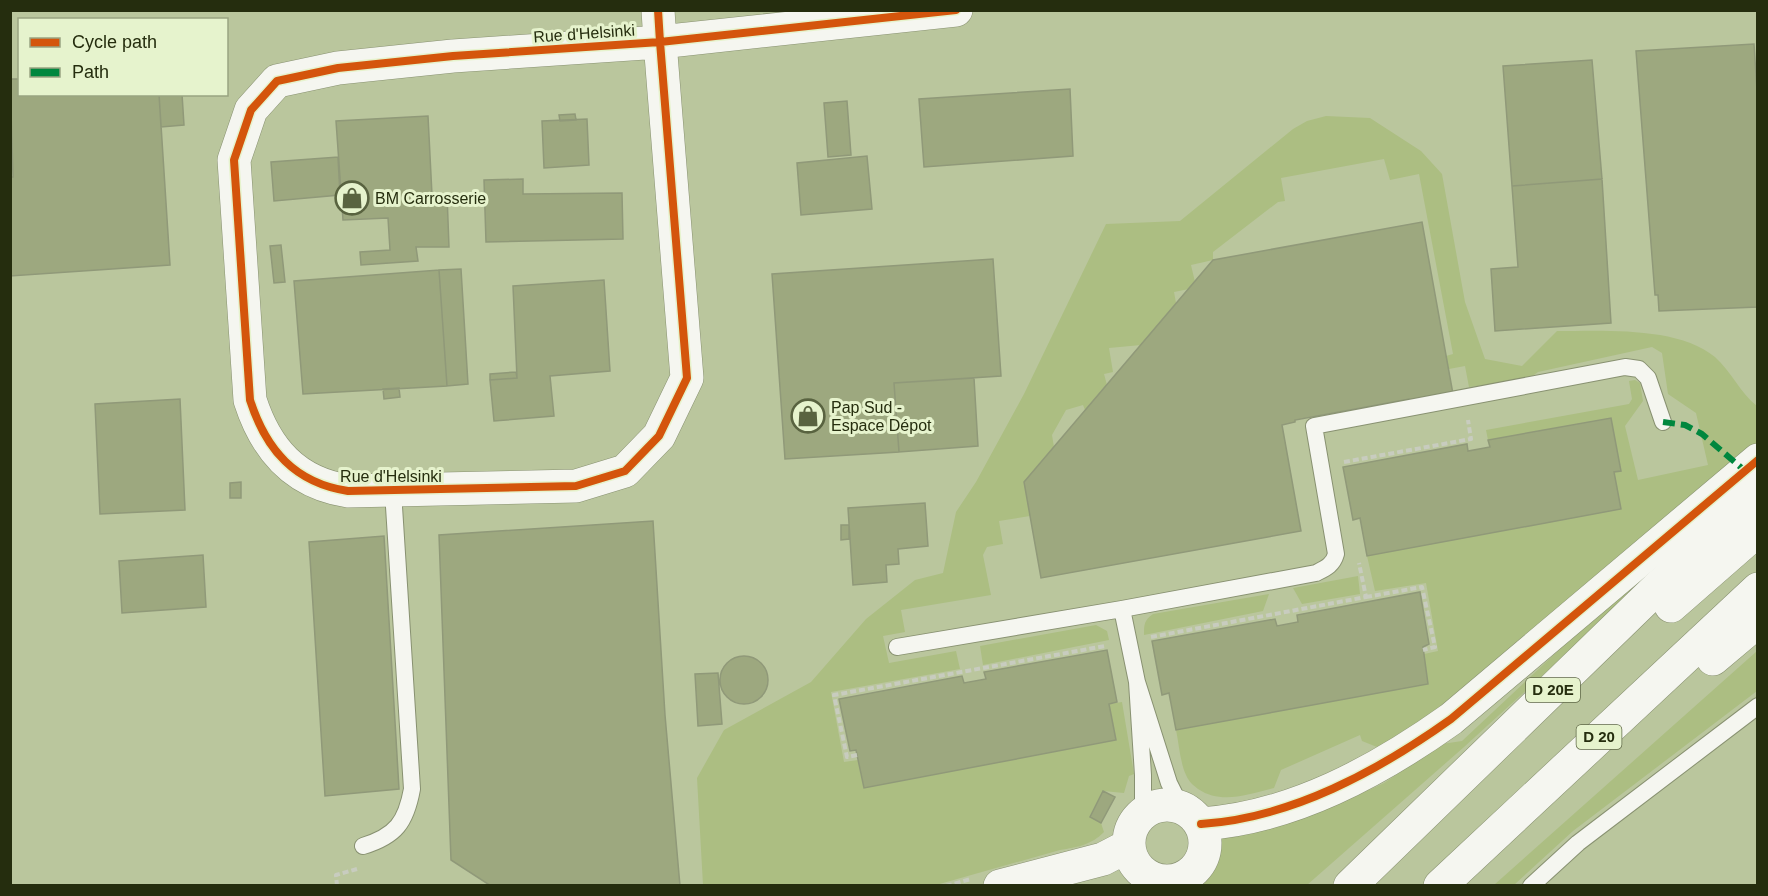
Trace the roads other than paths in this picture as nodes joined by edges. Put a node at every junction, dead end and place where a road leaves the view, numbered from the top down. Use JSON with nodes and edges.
{"nodes":[{"id":1,"x":956,"y":10,"type":"edge"},
{"id":2,"x":659,"y":26,"type":"edge"},
{"id":3,"x":1663,"y":422,"type":"dead end"},
{"id":4,"x":1758,"y":460,"type":"edge"},
{"id":5,"x":393,"y":491,"type":"junction"},
{"id":6,"x":1758,"y":496,"type":"edge"},
{"id":7,"x":1758,"y":530,"type":"edge"},
{"id":8,"x":1758,"y":589,"type":"edge"},
{"id":9,"x":1122,"y":609,"type":"junction"},
{"id":10,"x":1758,"y":621,"type":"edge"},
{"id":11,"x":897,"y":647,"type":"dead end"},
{"id":12,"x":1137,"y":682,"type":"junction"},
{"id":13,"x":1758,"y":706,"type":"edge"},
{"id":14,"x":1143,"y":813,"type":"junction"},
{"id":15,"x":1191,"y":816,"type":"junction"},
{"id":16,"x":363,"y":846,"type":"dead end"},
{"id":17,"x":1128,"y":846,"type":"junction"},
{"id":18,"x":1000,"y":885,"type":"edge"},
{"id":19,"x":1350,"y":885,"type":"edge"},
{"id":20,"x":1356,"y":885,"type":"edge"},
{"id":21,"x":1441,"y":885,"type":"edge"},
{"id":22,"x":1531,"y":885,"type":"edge"}],
"edges":[{"from":1,"to":2,"type":"main road","name":"Rue d'Helsinki"},
{"from":2,"to":5,"type":"main road","name":"Rue d'Helsinki"},
{"from":2,"to":5,"type":"main road","name":"Rue d'Helsinki"},
{"from":3,"to":9,"type":"lane"},
{"from":4,"to":15,"type":"main road"},
{"from":5,"to":16,"type":"lane"},
{"from":6,"to":19,"type":"main road","number":"D 20E"},
{"from":7,"to":20,"type":"main road"},
{"from":8,"to":21,"type":"main road","number":"D 20"},
{"from":9,"to":11,"type":"lane"},
{"from":9,"to":12,"type":"lane"},
{"from":10,"to":21,"type":"main road"},
{"from":12,"to":14,"type":"lane"},
{"from":12,"to":15,"type":"lane"},
{"from":13,"to":22,"type":"lane"},
{"from":14,"to":15,"type":"main road"},
{"from":14,"to":17,"type":"main road"},
{"from":15,"to":17,"type":"main road"},
{"from":17,"to":18,"type":"main road"}]}
